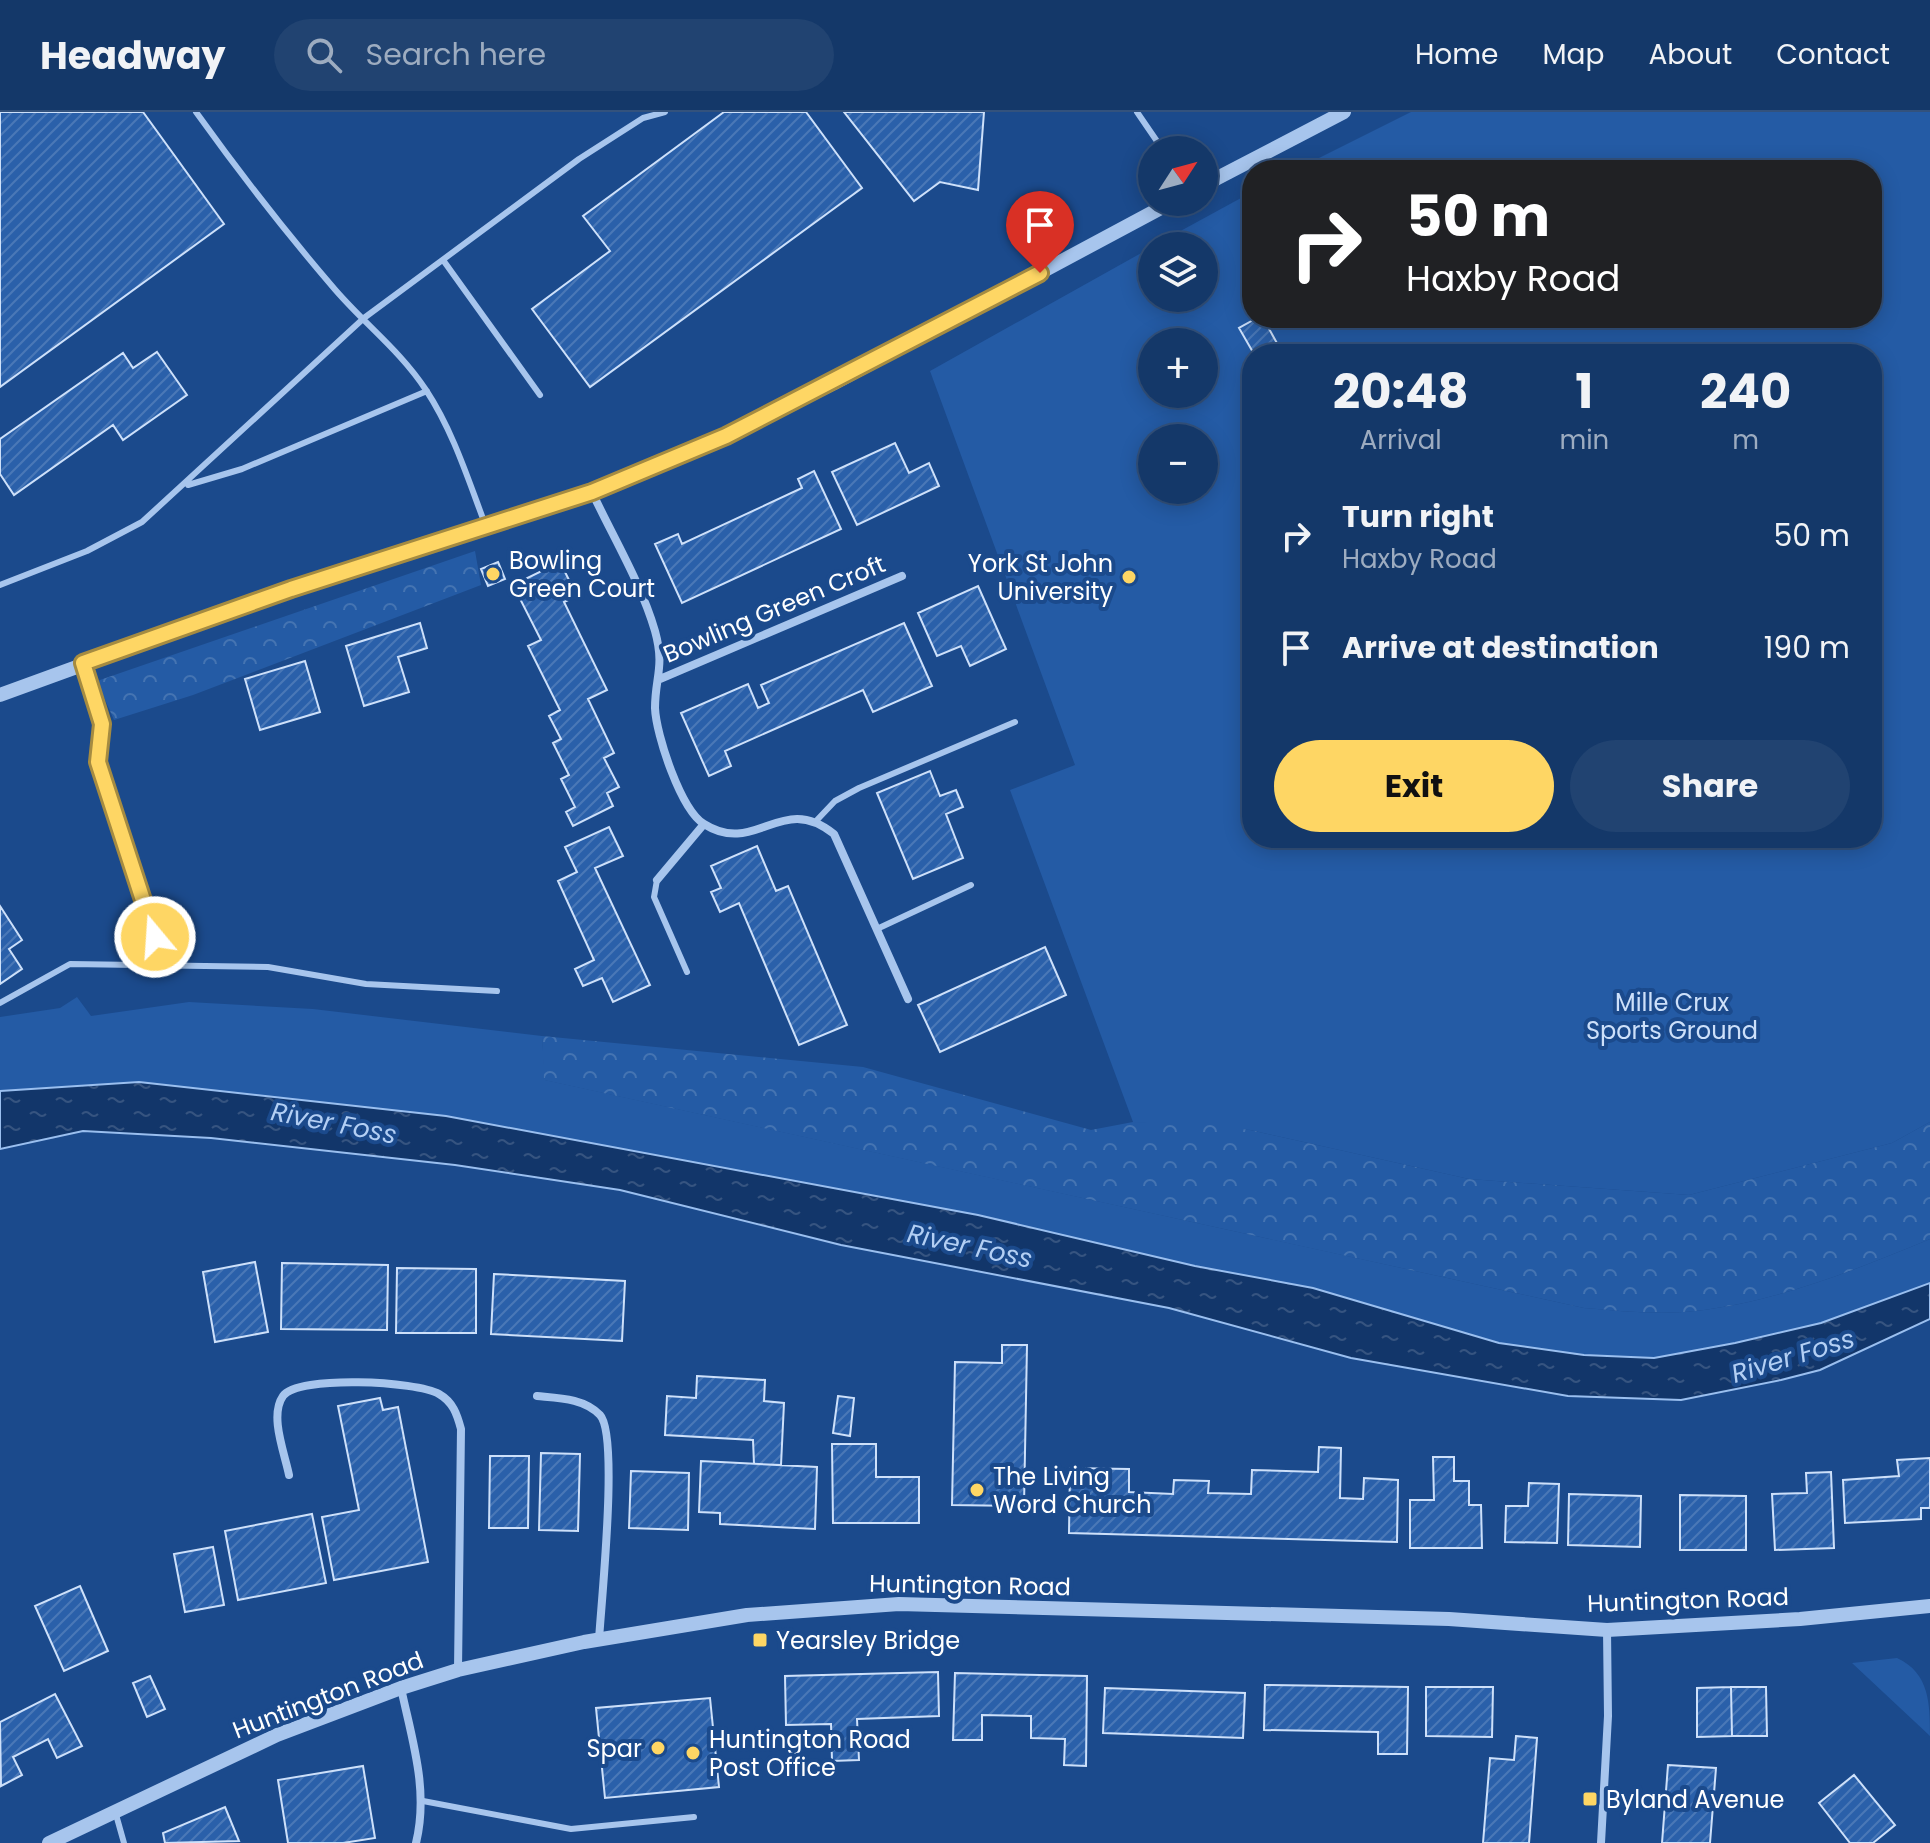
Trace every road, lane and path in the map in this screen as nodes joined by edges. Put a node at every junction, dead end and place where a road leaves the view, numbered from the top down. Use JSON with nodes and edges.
{"nodes":[{"id":1,"x":196,"y":112,"type":"edge"},
{"id":2,"x":662,"y":112,"type":"edge"},
{"id":3,"x":1137,"y":112,"type":"edge"},
{"id":4,"x":1344,"y":112,"type":"edge"},
{"id":5,"x":1153,"y":136,"type":"edge"},
{"id":6,"x":1252,"y":160,"type":"edge"},
{"id":7,"x":1242,"y":165,"type":"edge"},
{"id":8,"x":1218,"y":178,"type":"edge"},
{"id":9,"x":1146,"y":216,"type":"edge"},
{"id":10,"x":443,"y":260,"type":"junction"},
{"id":11,"x":364,"y":318,"type":"junction"},
{"id":12,"x":427,"y":391,"type":"junction"},
{"id":13,"x":540,"y":395,"type":"dead end"},
{"id":14,"x":185,"y":486,"type":"junction"},
{"id":15,"x":592,"y":492,"type":"junction"},
{"id":16,"x":487,"y":528,"type":"junction"},
{"id":17,"x":902,"y":576,"type":"dead end"},
{"id":18,"x":0,"y":585,"type":"edge"},
{"id":19,"x":83,"y":663,"type":"junction"},
{"id":20,"x":660,"y":679,"type":"junction"},
{"id":21,"x":0,"y":695,"type":"edge"},
{"id":22,"x":1015,"y":722,"type":"dead end"},
{"id":23,"x":817,"y":820,"type":"junction"},
{"id":24,"x":704,"y":824,"type":"junction"},
{"id":25,"x":657,"y":880,"type":"joint"},
{"id":26,"x":971,"y":885,"type":"dead end"},
{"id":27,"x":879,"y":928,"type":"junction"},
{"id":28,"x":164,"y":966,"type":"junction"},
{"id":29,"x":687,"y":972,"type":"dead end"},
{"id":30,"x":497,"y":991,"type":"dead end"},
{"id":31,"x":908,"y":999,"type":"dead end"},
{"id":32,"x":0,"y":1003,"type":"edge"},
{"id":33,"x":537,"y":1396,"type":"dead end"},
{"id":34,"x":289,"y":1475,"type":"dead end"},
{"id":35,"x":1930,"y":1606,"type":"edge"},
{"id":36,"x":1607,"y":1630,"type":"junction"},
{"id":37,"x":599,"y":1640,"type":"junction"},
{"id":38,"x":458,"y":1670,"type":"junction"},
{"id":39,"x":401,"y":1688,"type":"junction"},
{"id":40,"x":423,"y":1801,"type":"junction"},
{"id":41,"x":115,"y":1811,"type":"junction"},
{"id":42,"x":694,"y":1817,"type":"dead end"},
{"id":43,"x":49,"y":1843,"type":"edge"},
{"id":44,"x":124,"y":1843,"type":"edge"},
{"id":45,"x":416,"y":1843,"type":"edge"},
{"id":46,"x":1601,"y":1843,"type":"edge"}],
"edges":[{"from":1,"to":11,"type":"lane"},
{"from":2,"to":10,"type":"lane"},
{"from":3,"to":5,"type":"lane"},
{"from":4,"to":6,"type":"street"},
{"from":7,"to":8,"type":"street"},
{"from":9,"to":15,"type":"street"},
{"from":10,"to":11,"type":"lane"},
{"from":10,"to":13,"type":"lane"},
{"from":11,"to":12,"type":"lane"},
{"from":11,"to":14,"type":"lane"},
{"from":12,"to":14,"type":"lane"},
{"from":12,"to":16,"type":"lane"},
{"from":14,"to":18,"type":"lane"},
{"from":15,"to":16,"type":"street"},
{"from":15,"to":20,"type":"street"},
{"from":16,"to":19,"type":"street"},
{"from":17,"to":20,"type":"street","name":"Bowling Green Croft"},
{"from":19,"to":21,"type":"street"},
{"from":19,"to":28,"type":"lane"},
{"from":20,"to":24,"type":"street"},
{"from":22,"to":23,"type":"lane"},
{"from":23,"to":24,"type":"street"},
{"from":23,"to":27,"type":"street"},
{"from":24,"to":25,"type":"street"},
{"from":25,"to":29,"type":"lane"},
{"from":26,"to":27,"type":"lane"},
{"from":27,"to":31,"type":"street"},
{"from":28,"to":30,"type":"lane"},
{"from":28,"to":32,"type":"lane"},
{"from":33,"to":37,"type":"street"},
{"from":34,"to":38,"type":"street"},
{"from":35,"to":36,"type":"street","name":"Huntington Road"},
{"from":36,"to":37,"type":"street","name":"Huntington Road"},
{"from":36,"to":46,"type":"street"},
{"from":37,"to":38,"type":"street","name":"Huntington Road"},
{"from":38,"to":39,"type":"street","name":"Huntington Road"},
{"from":39,"to":40,"type":"street"},
{"from":39,"to":41,"type":"street","name":"Huntington Road"},
{"from":40,"to":42,"type":"lane"},
{"from":40,"to":45,"type":"street"},
{"from":41,"to":43,"type":"street","name":"Huntington Road"},
{"from":41,"to":44,"type":"lane"}]}
